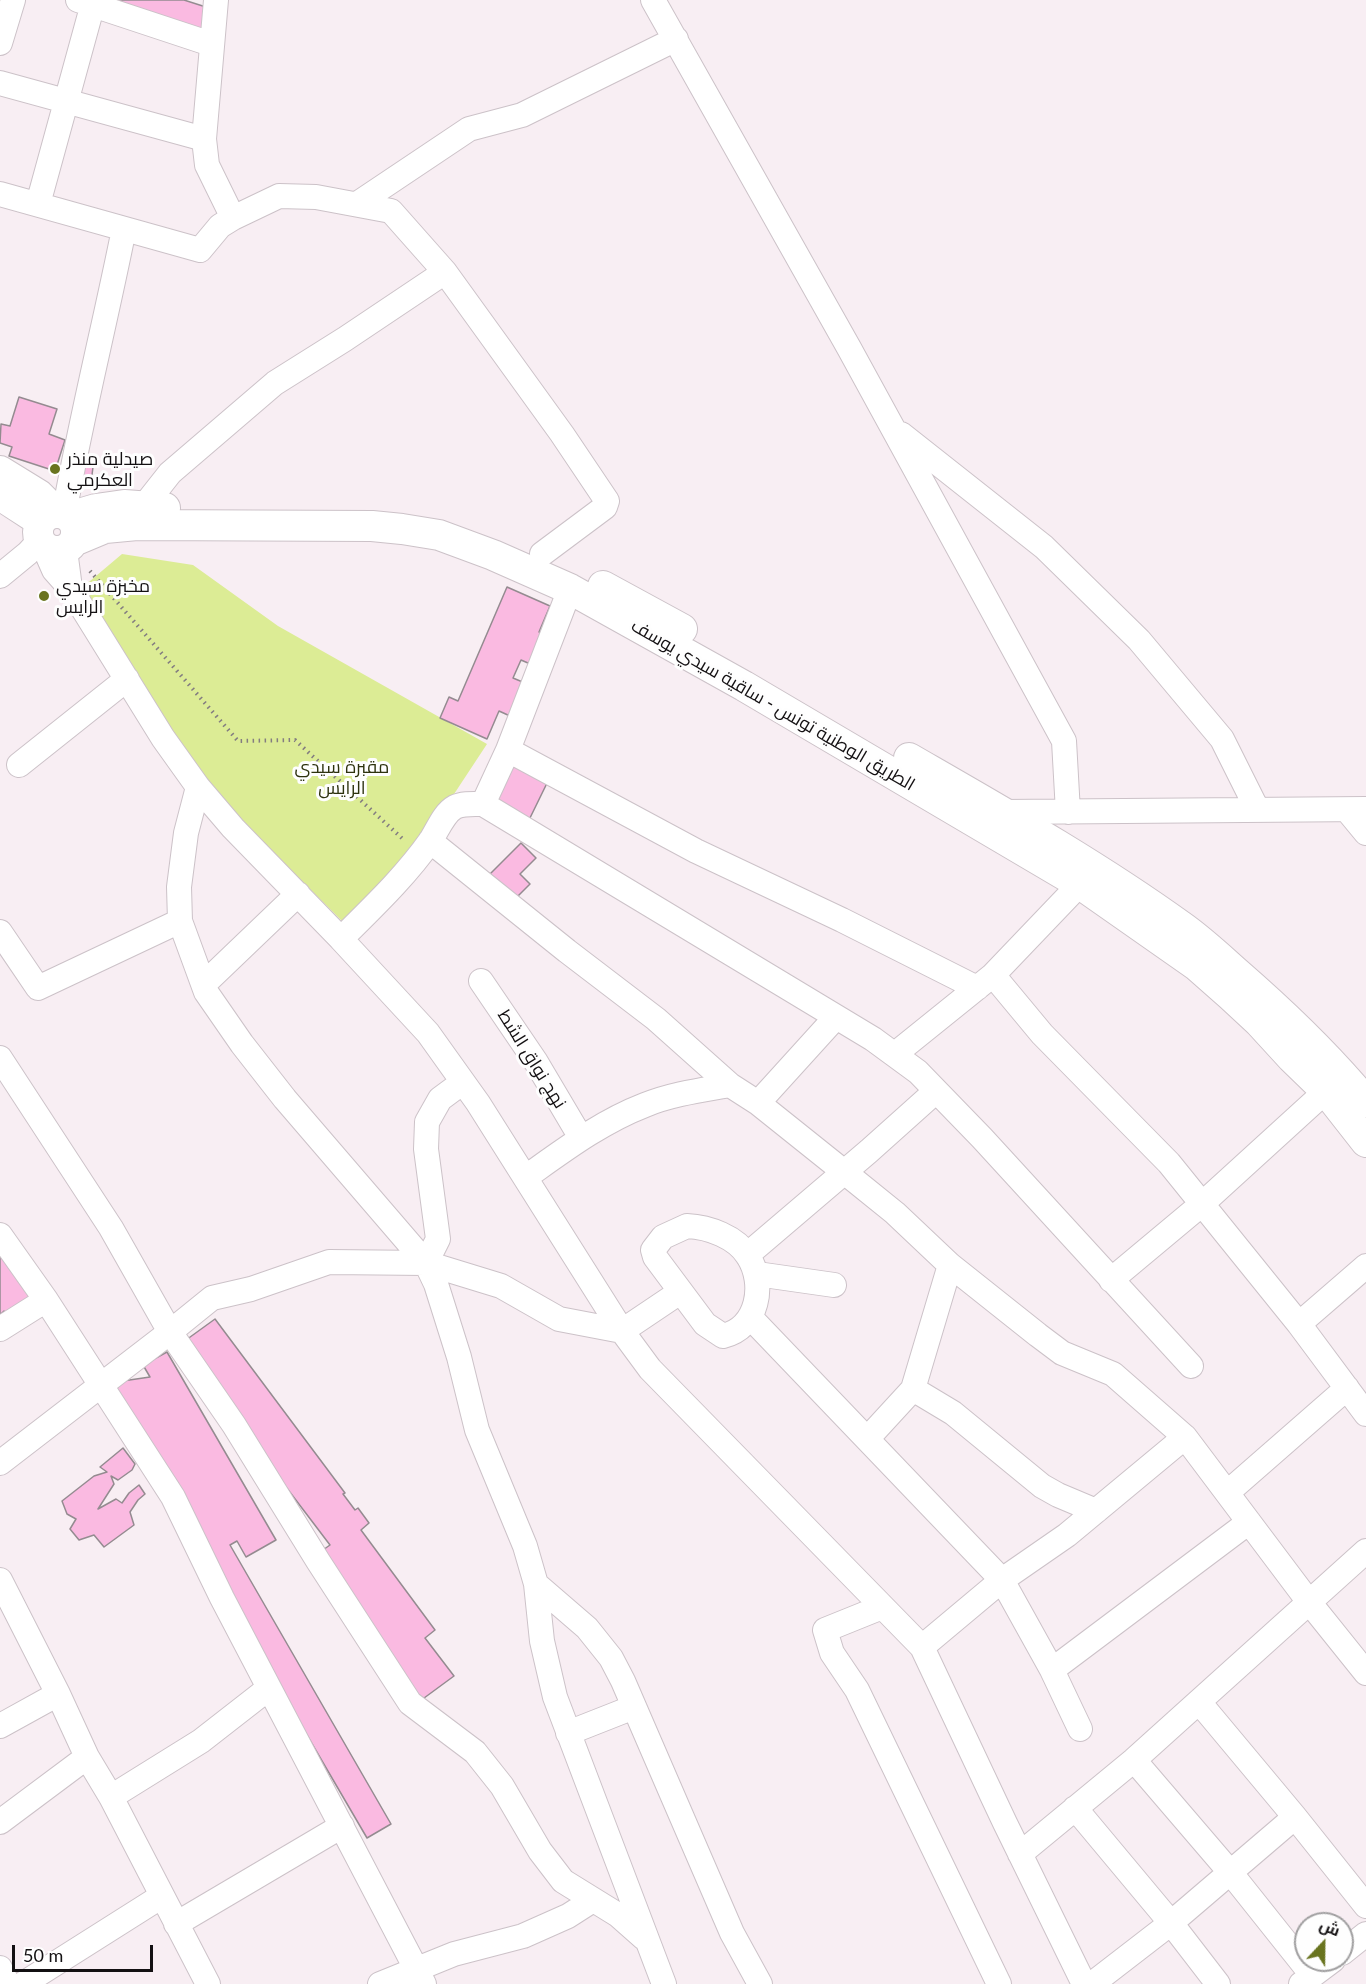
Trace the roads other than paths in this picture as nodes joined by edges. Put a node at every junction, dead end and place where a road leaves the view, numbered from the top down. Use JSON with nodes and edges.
{"nodes":[{"id":1,"x":13,"y":0,"type":"edge"},
{"id":2,"x":216,"y":0,"type":"edge"},
{"id":3,"x":653,"y":0,"type":"edge"},
{"id":4,"x":88,"y":2,"type":"edge"},
{"id":5,"x":675,"y":39,"type":"junction"},
{"id":6,"x":0,"y":43,"type":"edge"},
{"id":7,"x":211,"y":44,"type":"junction"},
{"id":8,"x":0,"y":83,"type":"edge"},
{"id":9,"x":67,"y":102,"type":"junction"},
{"id":10,"x":204,"y":138,"type":"junction"},
{"id":11,"x":0,"y":194,"type":"edge"},
{"id":12,"x":38,"y":204,"type":"junction"},
{"id":13,"x":357,"y":204,"type":"junction"},
{"id":14,"x":233,"y":218,"type":"junction"},
{"id":15,"x":124,"y":229,"type":"junction"},
{"id":16,"x":445,"y":272,"type":"junction"},
{"id":17,"x":894,"y":428,"type":"junction"},
{"id":18,"x":0,"y":471,"type":"edge"},
{"id":19,"x":0,"y":495,"type":"edge"},
{"id":20,"x":144,"y":506,"type":"junction"},
{"id":21,"x":56,"y":530,"type":"junction"},
{"id":22,"x":542,"y":554,"type":"junction"},
{"id":23,"x":0,"y":576,"type":"edge"},
{"id":24,"x":570,"y":589,"type":"junction"},
{"id":25,"x":127,"y":679,"type":"junction"},
{"id":26,"x":508,"y":750,"type":"junction"},
{"id":27,"x":19,"y":765,"type":"dead end"},
{"id":28,"x":198,"y":787,"type":"junction"},
{"id":29,"x":483,"y":804,"type":"junction"},
{"id":30,"x":1257,"y":809,"type":"junction"},
{"id":31,"x":1357,"y":810,"type":"edge"},
{"id":32,"x":1068,"y":812,"type":"junction"},
{"id":33,"x":1003,"y":813,"type":"junction"},
{"id":34,"x":1366,"y":833,"type":"edge"},
{"id":35,"x":418,"y":842,"type":"junction"},
{"id":36,"x":1080,"y":884,"type":"junction"},
{"id":37,"x":298,"y":894,"type":"junction"},
{"id":38,"x":180,"y":921,"type":"junction"},
{"id":39,"x":0,"y":932,"type":"edge"},
{"id":40,"x":341,"y":939,"type":"junction"},
{"id":41,"x":481,"y":981,"type":"dead end"},
{"id":42,"x":985,"y":982,"type":"junction"},
{"id":43,"x":204,"y":984,"type":"junction"},
{"id":44,"x":836,"y":1017,"type":"junction"},
{"id":45,"x":895,"y":1054,"type":"junction"},
{"id":46,"x":0,"y":1058,"type":"edge"},
{"id":47,"x":463,"y":1082,"type":"junction"},
{"id":48,"x":730,"y":1084,"type":"junction"},
{"id":49,"x":936,"y":1090,"type":"junction"},
{"id":50,"x":1326,"y":1091,"type":"junction"},
{"id":51,"x":1366,"y":1102,"type":"edge"},
{"id":52,"x":758,"y":1103,"type":"junction"},
{"id":53,"x":581,"y":1138,"type":"junction"},
{"id":54,"x":1366,"y":1142,"type":"edge"},
{"id":55,"x":843,"y":1171,"type":"junction"},
{"id":56,"x":526,"y":1177,"type":"junction"},
{"id":57,"x":1202,"y":1204,"type":"junction"},
{"id":58,"x":0,"y":1235,"type":"edge"},
{"id":59,"x":426,"y":1263,"type":"junction"},
{"id":60,"x":752,"y":1264,"type":"junction"},
{"id":61,"x":950,"y":1265,"type":"junction"},
{"id":62,"x":1366,"y":1266,"type":"edge"},
{"id":63,"x":1111,"y":1280,"type":"junction"},
{"id":64,"x":834,"y":1285,"type":"dead end"},
{"id":65,"x":680,"y":1292,"type":"junction"},
{"id":66,"x":46,"y":1300,"type":"junction"},
{"id":67,"x":750,"y":1317,"type":"junction"},
{"id":68,"x":1299,"y":1324,"type":"junction"},
{"id":69,"x":0,"y":1329,"type":"edge"},
{"id":70,"x":622,"y":1331,"type":"junction"},
{"id":71,"x":170,"y":1332,"type":"junction"},
{"id":72,"x":1191,"y":1366,"type":"dead end"},
{"id":73,"x":102,"y":1384,"type":"junction"},
{"id":74,"x":1347,"y":1388,"type":"junction"},
{"id":75,"x":913,"y":1389,"type":"junction"},
{"id":76,"x":1366,"y":1414,"type":"edge"},
{"id":77,"x":1185,"y":1437,"type":"junction"},
{"id":78,"x":868,"y":1438,"type":"junction"},
{"id":79,"x":0,"y":1463,"type":"edge"},
{"id":80,"x":1228,"y":1492,"type":"junction"},
{"id":81,"x":1096,"y":1511,"type":"junction"},
{"id":82,"x":1249,"y":1522,"type":"junction"},
{"id":83,"x":1366,"y":1551,"type":"edge"},
{"id":84,"x":1002,"y":1580,"type":"junction"},
{"id":85,"x":1,"y":1584,"type":"edge"},
{"id":86,"x":536,"y":1584,"type":"junction"},
{"id":87,"x":1309,"y":1602,"type":"junction"},
{"id":88,"x":882,"y":1607,"type":"junction"},
{"id":89,"x":922,"y":1647,"type":"junction"},
{"id":90,"x":1052,"y":1670,"type":"junction"},
{"id":91,"x":1366,"y":1673,"type":"edge"},
{"id":92,"x":268,"y":1688,"type":"junction"},
{"id":93,"x":58,"y":1694,"type":"junction"},
{"id":94,"x":1199,"y":1702,"type":"junction"},
{"id":95,"x":634,"y":1707,"type":"junction"},
{"id":96,"x":0,"y":1726,"type":"edge"},
{"id":97,"x":1080,"y":1729,"type":"dead end"},
{"id":98,"x":568,"y":1733,"type":"junction"},
{"id":99,"x":87,"y":1757,"type":"junction"},
{"id":100,"x":1134,"y":1760,"type":"junction"},
{"id":101,"x":111,"y":1797,"type":"junction"},
{"id":102,"x":1075,"y":1808,"type":"junction"},
{"id":103,"x":1295,"y":1817,"type":"junction"},
{"id":104,"x":0,"y":1822,"type":"edge"},
{"id":105,"x":342,"y":1826,"type":"junction"},
{"id":106,"x":1020,"y":1854,"type":"junction"},
{"id":107,"x":1230,"y":1872,"type":"junction"},
{"id":108,"x":162,"y":1896,"type":"junction"},
{"id":109,"x":594,"y":1900,"type":"junction"},
{"id":110,"x":1366,"y":1906,"type":"edge"},
{"id":111,"x":1171,"y":1923,"type":"junction"},
{"id":112,"x":176,"y":1924,"type":"junction"},
{"id":113,"x":1366,"y":1934,"type":"edge"},
{"id":114,"x":648,"y":1941,"type":"junction"},
{"id":115,"x":1354,"y":1944,"type":"edge"},
{"id":116,"x":0,"y":1968,"type":"edge"},
{"id":117,"x":420,"y":1976,"type":"edge"},
{"id":118,"x":1306,"y":1980,"type":"edge"},
{"id":119,"x":8,"y":1984,"type":"edge"},
{"id":120,"x":23,"y":1984,"type":"edge"},
{"id":121,"x":208,"y":1984,"type":"edge"},
{"id":122,"x":380,"y":1984,"type":"edge"},
{"id":123,"x":664,"y":1984,"type":"edge"},
{"id":124,"x":760,"y":1984,"type":"edge"},
{"id":125,"x":999,"y":1984,"type":"edge"},
{"id":126,"x":1084,"y":1984,"type":"edge"},
{"id":127,"x":1092,"y":1984,"type":"edge"},
{"id":128,"x":1218,"y":1984,"type":"edge"}],
"edges":[{"from":1,"to":6,"type":"street"},
{"from":2,"to":7,"type":"street"},
{"from":3,"to":5,"type":"street"},
{"from":4,"to":7,"type":"street"},
{"from":4,"to":9,"type":"street"},
{"from":5,"to":13,"type":"street"},
{"from":5,"to":17,"type":"street"},
{"from":7,"to":10,"type":"street"},
{"from":8,"to":9,"type":"street"},
{"from":9,"to":10,"type":"street"},
{"from":9,"to":12,"type":"street"},
{"from":10,"to":14,"type":"street"},
{"from":11,"to":12,"type":"street"},
{"from":12,"to":15,"type":"street"},
{"from":13,"to":14,"type":"street"},
{"from":13,"to":16,"type":"street"},
{"from":14,"to":15,"type":"street"},
{"from":15,"to":21,"type":"street"},
{"from":16,"to":20,"type":"street"},
{"from":16,"to":22,"type":"street"},
{"from":17,"to":30,"type":"street"},
{"from":17,"to":32,"type":"street"},
{"from":18,"to":21,"type":"main road"},
{"from":19,"to":21,"type":"main road"},
{"from":20,"to":21,"type":"main road","name":"الطريق الوطنية تونس - ساقية سيدي يوسف"},
{"from":20,"to":22,"type":"main road","name":"الطريق الوطنية تونس - ساقية سيدي يوسف"},
{"from":21,"to":23,"type":"street"},
{"from":21,"to":24,"type":"main road","name":"الطريق الوطنية تونس - ساقية سيدي يوسف"},
{"from":21,"to":25,"type":"street"},
{"from":22,"to":33,"type":"main road","name":"الطريق الوطنية تونس - ساقية سيدي يوسف"},
{"from":24,"to":26,"type":"street"},
{"from":24,"to":36,"type":"main road","name":"الطريق الوطنية تونس - ساقية سيدي يوسف"},
{"from":25,"to":27,"type":"street"},
{"from":25,"to":28,"type":"street"},
{"from":26,"to":29,"type":"street"},
{"from":26,"to":42,"type":"street"},
{"from":28,"to":37,"type":"street"},
{"from":28,"to":38,"type":"street"},
{"from":29,"to":35,"type":"street"},
{"from":29,"to":44,"type":"street"},
{"from":30,"to":31,"type":"street"},
{"from":30,"to":32,"type":"street"},
{"from":31,"to":34,"type":"street"},
{"from":32,"to":33,"type":"street"},
{"from":33,"to":51,"type":"main road","name":"الطريق الوطنية تونس - ساقية سيدي يوسف"},
{"from":35,"to":40,"type":"street"},
{"from":35,"to":48,"type":"street"},
{"from":36,"to":42,"type":"street"},
{"from":36,"to":50,"type":"main road","name":"الطريق الوطنية تونس - ساقية سيدي يوسف"},
{"from":37,"to":40,"type":"street"},
{"from":37,"to":43,"type":"street"},
{"from":38,"to":39,"type":"street"},
{"from":38,"to":43,"type":"street"},
{"from":40,"to":47,"type":"street"},
{"from":41,"to":53,"type":"street","name":"نهج نواق الشط"},
{"from":42,"to":45,"type":"street"},
{"from":42,"to":57,"type":"street"},
{"from":43,"to":59,"type":"street"},
{"from":44,"to":45,"type":"street"},
{"from":44,"to":52,"type":"street"},
{"from":45,"to":49,"type":"street"},
{"from":46,"to":71,"type":"street"},
{"from":47,"to":56,"type":"street"},
{"from":47,"to":59,"type":"street"},
{"from":48,"to":52,"type":"street"},
{"from":48,"to":53,"type":"street"},
{"from":49,"to":55,"type":"street"},
{"from":49,"to":63,"type":"street"},
{"from":50,"to":54,"type":"main road","name":"الطريق الوطنية تونس - ساقية سيدي يوسف"},
{"from":50,"to":57,"type":"street"},
{"from":52,"to":55,"type":"street"},
{"from":53,"to":56,"type":"street"},
{"from":55,"to":60,"type":"street"},
{"from":55,"to":61,"type":"street"},
{"from":56,"to":70,"type":"street"},
{"from":57,"to":63,"type":"street"},
{"from":57,"to":68,"type":"street"},
{"from":58,"to":66,"type":"street"},
{"from":59,"to":70,"type":"street"},
{"from":59,"to":71,"type":"street"},
{"from":59,"to":86,"type":"street"},
{"from":60,"to":64,"type":"street"},
{"from":60,"to":65,"type":"street"},
{"from":60,"to":67,"type":"street"},
{"from":61,"to":75,"type":"street"},
{"from":61,"to":77,"type":"street"},
{"from":62,"to":68,"type":"street"},
{"from":63,"to":72,"type":"street"},
{"from":65,"to":67,"type":"street"},
{"from":65,"to":70,"type":"street"},
{"from":66,"to":69,"type":"street"},
{"from":66,"to":73,"type":"street"},
{"from":67,"to":78,"type":"street"},
{"from":68,"to":74,"type":"street"},
{"from":70,"to":88,"type":"street"},
{"from":71,"to":73,"type":"street"},
{"from":71,"to":109,"type":"street"},
{"from":73,"to":79,"type":"street"},
{"from":73,"to":92,"type":"street"},
{"from":74,"to":76,"type":"street"},
{"from":74,"to":80,"type":"street"},
{"from":75,"to":78,"type":"street"},
{"from":75,"to":81,"type":"street"},
{"from":77,"to":80,"type":"street"},
{"from":77,"to":81,"type":"street"},
{"from":78,"to":84,"type":"street"},
{"from":80,"to":82,"type":"street"},
{"from":81,"to":84,"type":"street"},
{"from":82,"to":87,"type":"street"},
{"from":82,"to":90,"type":"street"},
{"from":83,"to":87,"type":"street"},
{"from":84,"to":89,"type":"street"},
{"from":84,"to":90,"type":"street"},
{"from":85,"to":93,"type":"street"},
{"from":86,"to":95,"type":"street"},
{"from":86,"to":98,"type":"street"},
{"from":87,"to":91,"type":"street"},
{"from":87,"to":94,"type":"street"},
{"from":88,"to":89,"type":"street"},
{"from":88,"to":125,"type":"street"},
{"from":89,"to":106,"type":"street"},
{"from":90,"to":97,"type":"street"},
{"from":92,"to":101,"type":"street"},
{"from":92,"to":105,"type":"street"},
{"from":93,"to":96,"type":"street"},
{"from":93,"to":99,"type":"street"},
{"from":94,"to":100,"type":"street"},
{"from":94,"to":103,"type":"street"},
{"from":95,"to":98,"type":"street"},
{"from":95,"to":124,"type":"street"},
{"from":98,"to":114,"type":"street"},
{"from":99,"to":101,"type":"street"},
{"from":99,"to":104,"type":"street"},
{"from":100,"to":102,"type":"street"},
{"from":100,"to":107,"type":"street"},
{"from":101,"to":108,"type":"street"},
{"from":102,"to":106,"type":"street"},
{"from":102,"to":111,"type":"street"},
{"from":103,"to":107,"type":"street"},
{"from":103,"to":110,"type":"street"},
{"from":105,"to":112,"type":"street"},
{"from":105,"to":117,"type":"street"},
{"from":106,"to":126,"type":"street"},
{"from":107,"to":111,"type":"street"},
{"from":107,"to":118,"type":"street"},
{"from":108,"to":112,"type":"street"},
{"from":108,"to":120,"type":"street"},
{"from":109,"to":114,"type":"street"},
{"from":109,"to":117,"type":"street"},
{"from":111,"to":127,"type":"street"},
{"from":111,"to":128,"type":"street"},
{"from":112,"to":121,"type":"street"},
{"from":113,"to":115,"type":"street"},
{"from":114,"to":123,"type":"street"},
{"from":116,"to":119,"type":"street"},
{"from":117,"to":122,"type":"street"}]}
